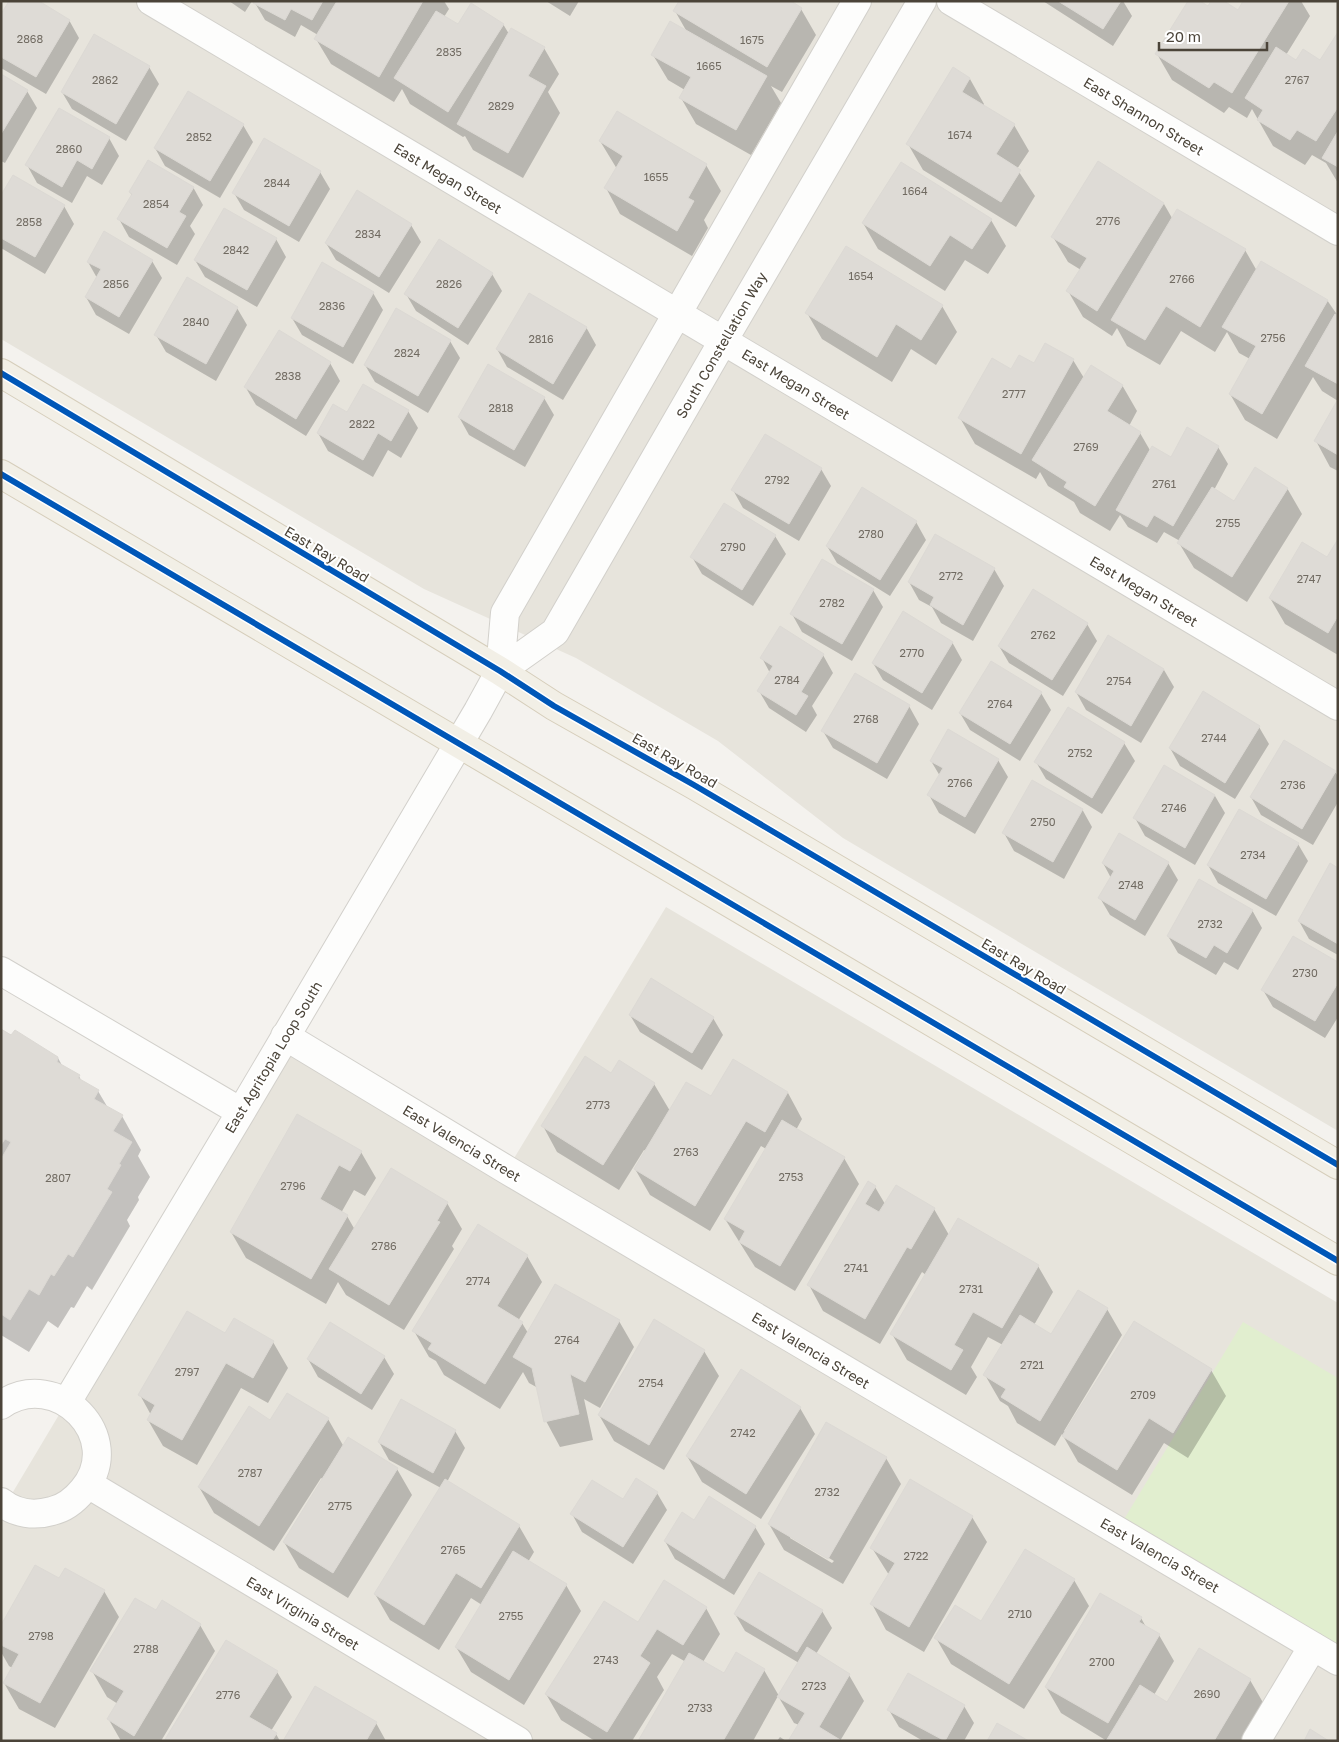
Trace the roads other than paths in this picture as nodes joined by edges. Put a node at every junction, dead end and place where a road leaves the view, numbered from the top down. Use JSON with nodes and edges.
{"nodes":[{"id":1,"x":152,"y":1,"type":"edge"},
{"id":2,"x":858,"y":1,"type":"edge"},
{"id":3,"x":922,"y":1,"type":"edge"},
{"id":4,"x":951,"y":1,"type":"edge"},
{"id":5,"x":1338,"y":231,"type":"edge"},
{"id":6,"x":678,"y":315,"type":"junction"},
{"id":7,"x":723,"y":341,"type":"junction"},
{"id":8,"x":1,"y":373,"type":"edge"},
{"id":9,"x":1,"y":474,"type":"edge"},
{"id":10,"x":500,"y":671,"type":"junction"},
{"id":11,"x":1338,"y":706,"type":"edge"},
{"id":12,"x":478,"y":711,"type":"joint"},
{"id":13,"x":460,"y":744,"type":"junction"},
{"id":14,"x":1,"y":971,"type":"edge"},
{"id":15,"x":285,"y":1036,"type":"junction"},
{"id":16,"x":241,"y":1112,"type":"junction"},
{"id":17,"x":1338,"y":1165,"type":"edge"},
{"id":18,"x":1338,"y":1261,"type":"edge"},
{"id":19,"x":67,"y":1402,"type":"junction"},
{"id":20,"x":1,"y":1405,"type":"edge"},
{"id":21,"x":88,"y":1484,"type":"junction"},
{"id":22,"x":2,"y":1506,"type":"edge"},
{"id":23,"x":1313,"y":1646,"type":"junction"},
{"id":24,"x":1338,"y":1660,"type":"edge"},
{"id":25,"x":518,"y":1741,"type":"edge"},
{"id":26,"x":1256,"y":1741,"type":"edge"}],
"edges":[{"from":1,"to":6,"type":"street","name":"East Megan Street"},
{"from":2,"to":6,"type":"street","name":"South Constellation Way"},
{"from":3,"to":7,"type":"street","name":"South Constellation Way"},
{"from":4,"to":5,"type":"street","name":"East Shannon Street"},
{"from":6,"to":7,"type":"street","name":"East Megan Street"},
{"from":6,"to":10,"type":"street","name":"South Constellation Way"},
{"from":7,"to":10,"type":"street","name":"South Constellation Way"},
{"from":7,"to":11,"type":"street","name":"East Megan Street"},
{"from":8,"to":10,"type":"main road","name":"East Ray Road"},
{"from":9,"to":13,"type":"main road"},
{"from":10,"to":12,"type":"street","name":"South Constellation Way"},
{"from":10,"to":17,"type":"main road","name":"East Ray Road"},
{"from":12,"to":13,"type":"street","name":"East Agritopia Loop South"},
{"from":13,"to":15,"type":"street","name":"East Agritopia Loop South"},
{"from":13,"to":18,"type":"main road"},
{"from":14,"to":16,"type":"street"},
{"from":15,"to":16,"type":"street","name":"East Agritopia Loop South"},
{"from":15,"to":23,"type":"street","name":"East Valencia Street"},
{"from":16,"to":19,"type":"street","name":"East Agritopia Loop South"},
{"from":19,"to":20,"type":"street"},
{"from":19,"to":21,"type":"street"},
{"from":21,"to":22,"type":"street"},
{"from":21,"to":25,"type":"street","name":"East Virginia Street"},
{"from":23,"to":24,"type":"street","name":"East Valencia Street"},
{"from":23,"to":26,"type":"street"}]}
